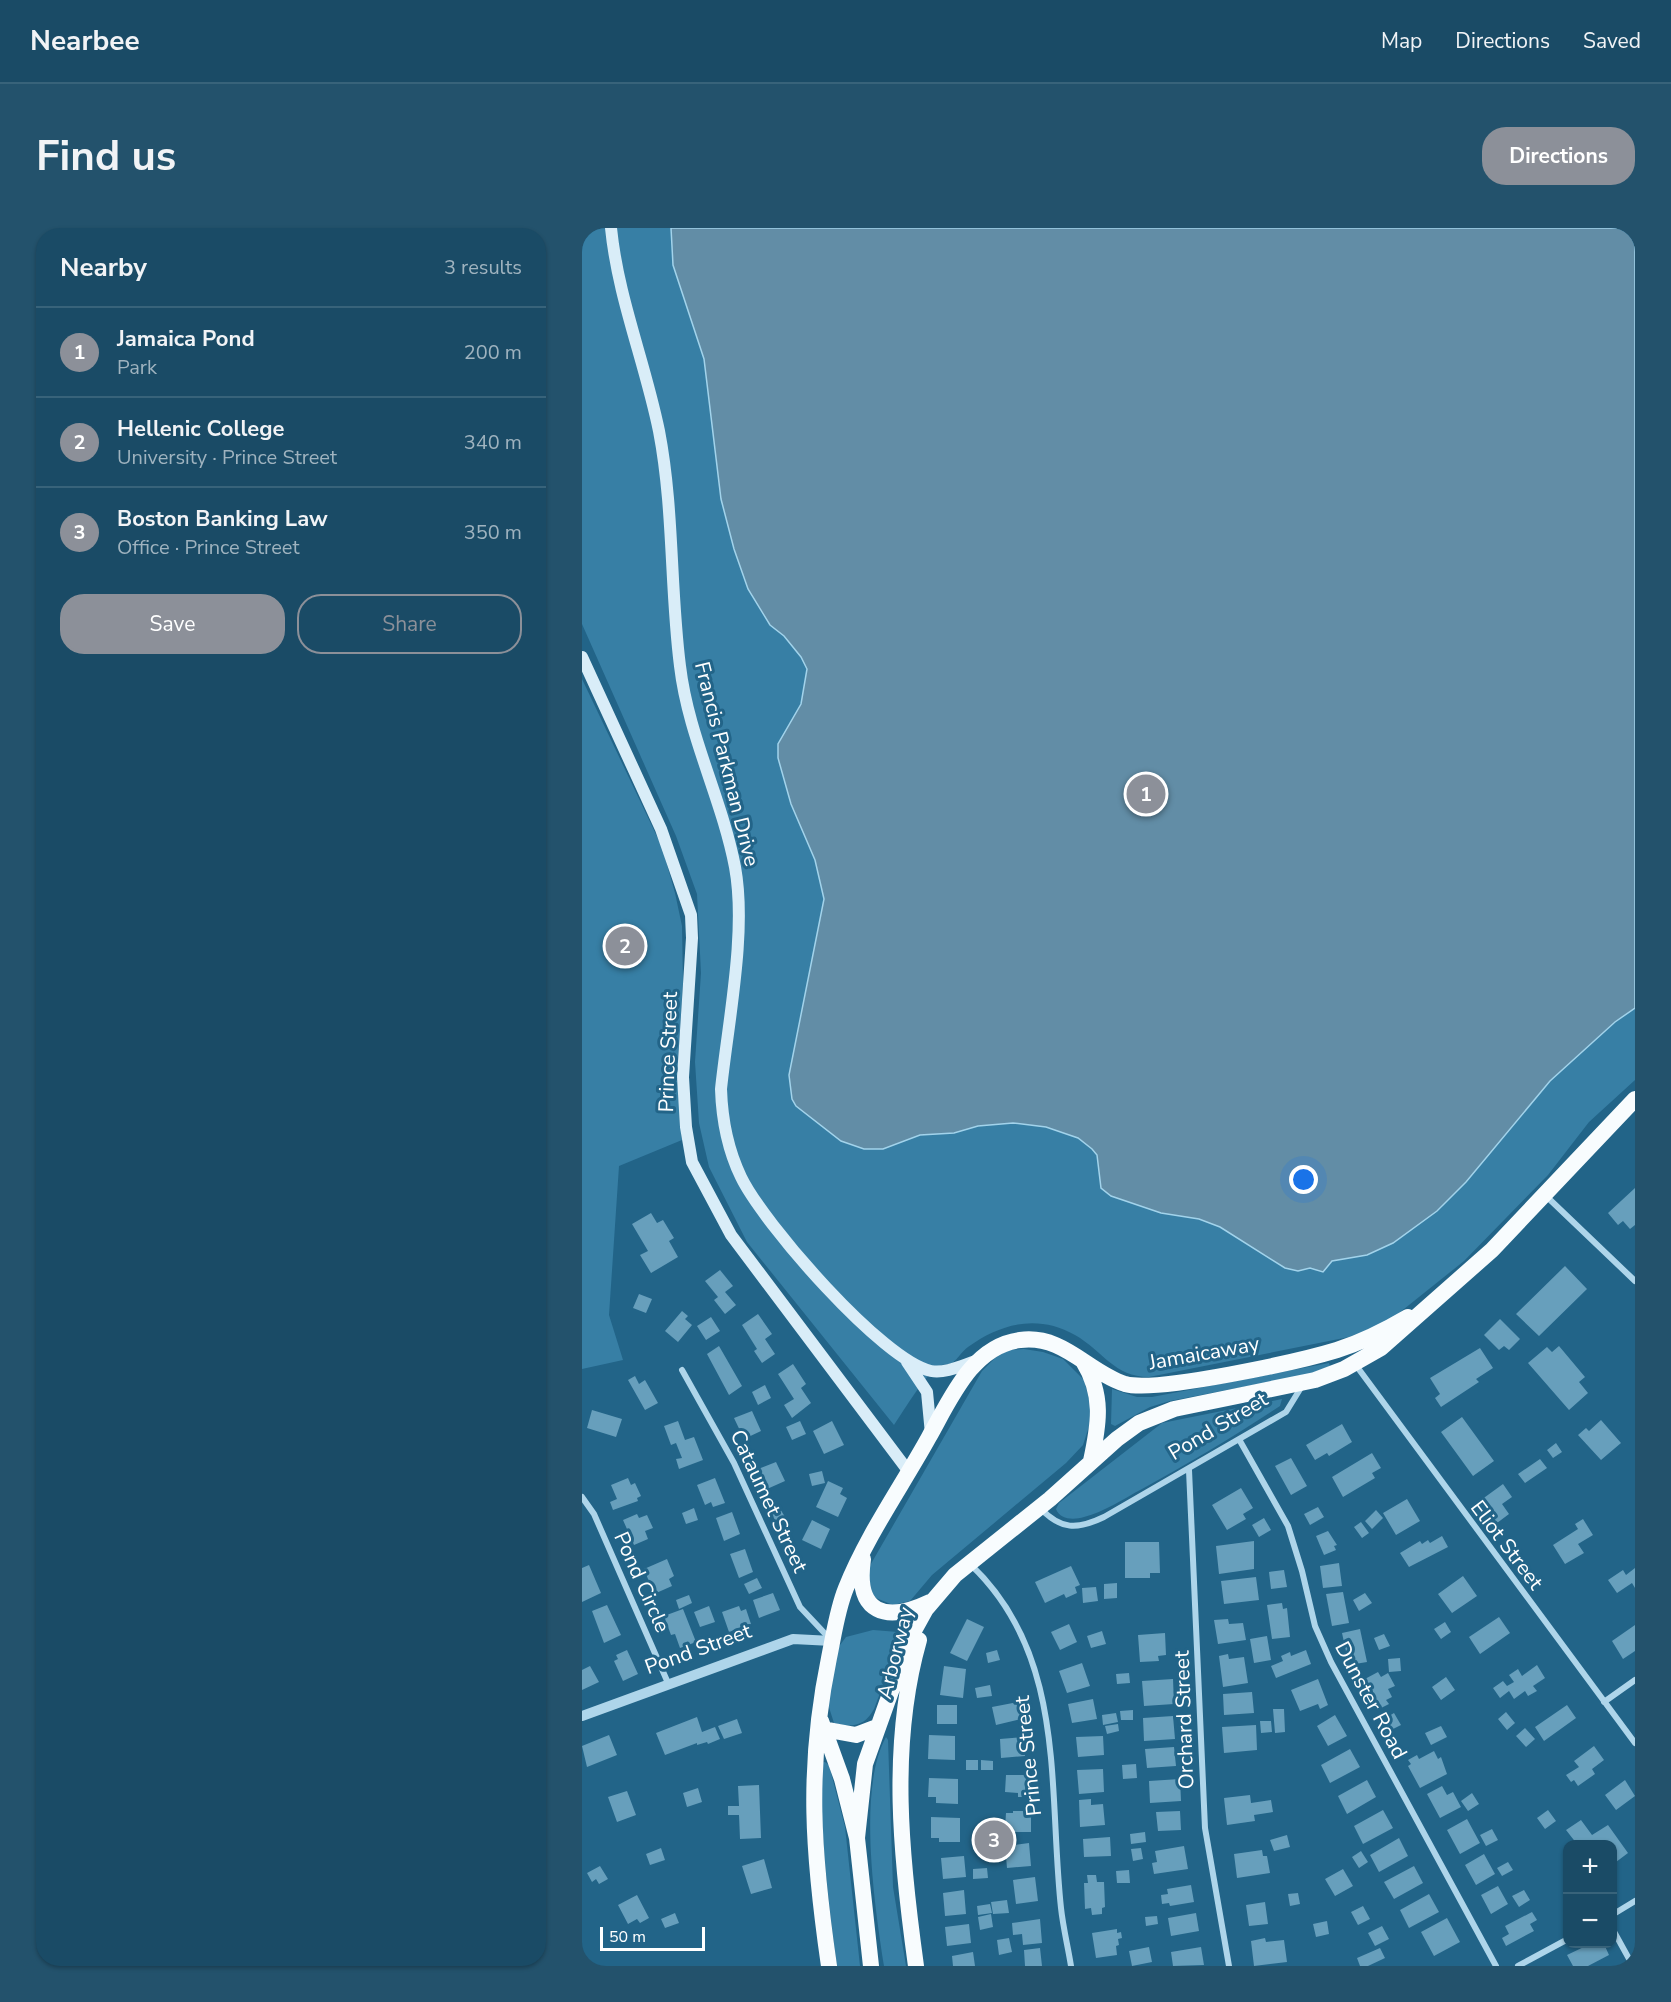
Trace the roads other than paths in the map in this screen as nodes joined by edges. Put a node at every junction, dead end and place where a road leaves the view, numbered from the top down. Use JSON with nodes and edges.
{"nodes":[{"id":1,"x":611,"y":228,"type":"edge"},
{"id":2,"x":582,"y":657,"type":"edge"},
{"id":3,"x":1635,"y":1099,"type":"edge"},
{"id":4,"x":1545,"y":1194,"type":"junction"},
{"id":5,"x":1635,"y":1281,"type":"edge"},
{"id":6,"x":1429,"y":1304,"type":"junction"},
{"id":7,"x":902,"y":1357,"type":"junction"},
{"id":8,"x":981,"y":1359,"type":"junction"},
{"id":9,"x":1083,"y":1360,"type":"junction"},
{"id":10,"x":1355,"y":1364,"type":"junction"},
{"id":11,"x":682,"y":1370,"type":"dead end"},
{"id":12,"x":1303,"y":1383,"type":"junction"},
{"id":13,"x":931,"y":1435,"type":"junction"},
{"id":14,"x":1240,"y":1441,"type":"junction"},
{"id":15,"x":1091,"y":1461,"type":"junction"},
{"id":16,"x":1189,"y":1470,"type":"junction"},
{"id":17,"x":909,"y":1472,"type":"junction"},
{"id":18,"x":582,"y":1497,"type":"edge"},
{"id":19,"x":1039,"y":1508,"type":"junction"},
{"id":20,"x":865,"y":1551,"type":"junction"},
{"id":21,"x":969,"y":1563,"type":"junction"},
{"id":22,"x":931,"y":1602,"type":"junction"},
{"id":23,"x":832,"y":1641,"type":"junction"},
{"id":24,"x":1635,"y":1680,"type":"edge"},
{"id":25,"x":668,"y":1683,"type":"junction"},
{"id":26,"x":822,"y":1696,"type":"junction"},
{"id":27,"x":1605,"y":1702,"type":"junction"},
{"id":28,"x":582,"y":1716,"type":"edge"},
{"id":29,"x":878,"y":1727,"type":"junction"},
{"id":30,"x":823,"y":1729,"type":"junction"},
{"id":31,"x":1635,"y":1743,"type":"edge"},
{"id":32,"x":857,"y":1839,"type":"junction"},
{"id":33,"x":1635,"y":1901,"type":"edge"},
{"id":34,"x":1617,"y":1912,"type":"edge"},
{"id":35,"x":1617,"y":1937,"type":"edge"},
{"id":36,"x":1563,"y":1942,"type":"edge"},
{"id":37,"x":829,"y":1966,"type":"edge"},
{"id":38,"x":871,"y":1966,"type":"edge"},
{"id":39,"x":916,"y":1966,"type":"edge"},
{"id":40,"x":1071,"y":1966,"type":"edge"},
{"id":41,"x":1229,"y":1966,"type":"edge"},
{"id":42,"x":1496,"y":1966,"type":"edge"},
{"id":43,"x":1518,"y":1966,"type":"edge"},
{"id":44,"x":1633,"y":1966,"type":"edge"}],
"edges":[{"from":1,"to":7,"type":"main road","name":"Francis Parkman Drive"},
{"from":2,"to":17,"type":"main road","name":"Prince Street"},
{"from":3,"to":4,"type":"highway"},
{"from":4,"to":5,"type":"street"},
{"from":4,"to":6,"type":"highway"},
{"from":6,"to":9,"type":"highway","name":"Jamaicaway"},
{"from":6,"to":10,"type":"highway"},
{"from":7,"to":8,"type":"main road","name":"Francis Parkman Drive"},
{"from":7,"to":13,"type":"main road","name":"Francis Parkman Drive"},
{"from":8,"to":9,"type":"highway","name":"Jamaicaway"},
{"from":8,"to":13,"type":"highway","name":"Jamaicaway"},
{"from":9,"to":15,"type":"highway"},
{"from":10,"to":12,"type":"highway"},
{"from":10,"to":27,"type":"street","name":"Eliot Street"},
{"from":11,"to":23,"type":"street","name":"Cataumet Street"},
{"from":12,"to":14,"type":"street","name":"Pond Street"},
{"from":12,"to":15,"type":"highway"},
{"from":13,"to":17,"type":"highway","name":"Jamaicaway"},
{"from":14,"to":16,"type":"street","name":"Pond Street"},
{"from":14,"to":42,"type":"street","name":"Dunster Road"},
{"from":15,"to":19,"type":"highway"},
{"from":16,"to":19,"type":"street","name":"Pond Street"},
{"from":16,"to":41,"type":"street","name":"Orchard Street"},
{"from":17,"to":20,"type":"highway","name":"Arborway"},
{"from":18,"to":25,"type":"street","name":"Pond Circle"},
{"from":19,"to":21,"type":"highway"},
{"from":20,"to":22,"type":"highway"},
{"from":20,"to":23,"type":"highway","name":"Arborway"},
{"from":21,"to":22,"type":"highway"},
{"from":21,"to":40,"type":"street","name":"Prince Street"},
{"from":22,"to":29,"type":"highway","name":"Arborway"},
{"from":22,"to":39,"type":"highway","name":"Arborway"},
{"from":23,"to":25,"type":"street","name":"Pond Street"},
{"from":23,"to":26,"type":"highway","name":"Arborway"},
{"from":24,"to":27,"type":"street"},
{"from":25,"to":28,"type":"street","name":"Pond Street"},
{"from":26,"to":30,"type":"highway","name":"Arborway"},
{"from":26,"to":37,"type":"highway","name":"Arborway"},
{"from":27,"to":31,"type":"street","name":"Eliot Street"},
{"from":29,"to":30,"type":"highway"},
{"from":29,"to":32,"type":"highway","name":"Arborway"},
{"from":30,"to":32,"type":"highway","name":"Arborway"},
{"from":32,"to":38,"type":"highway","name":"Arborway"},
{"from":33,"to":34,"type":"street"},
{"from":35,"to":44,"type":"street"},
{"from":36,"to":43,"type":"street"}]}
